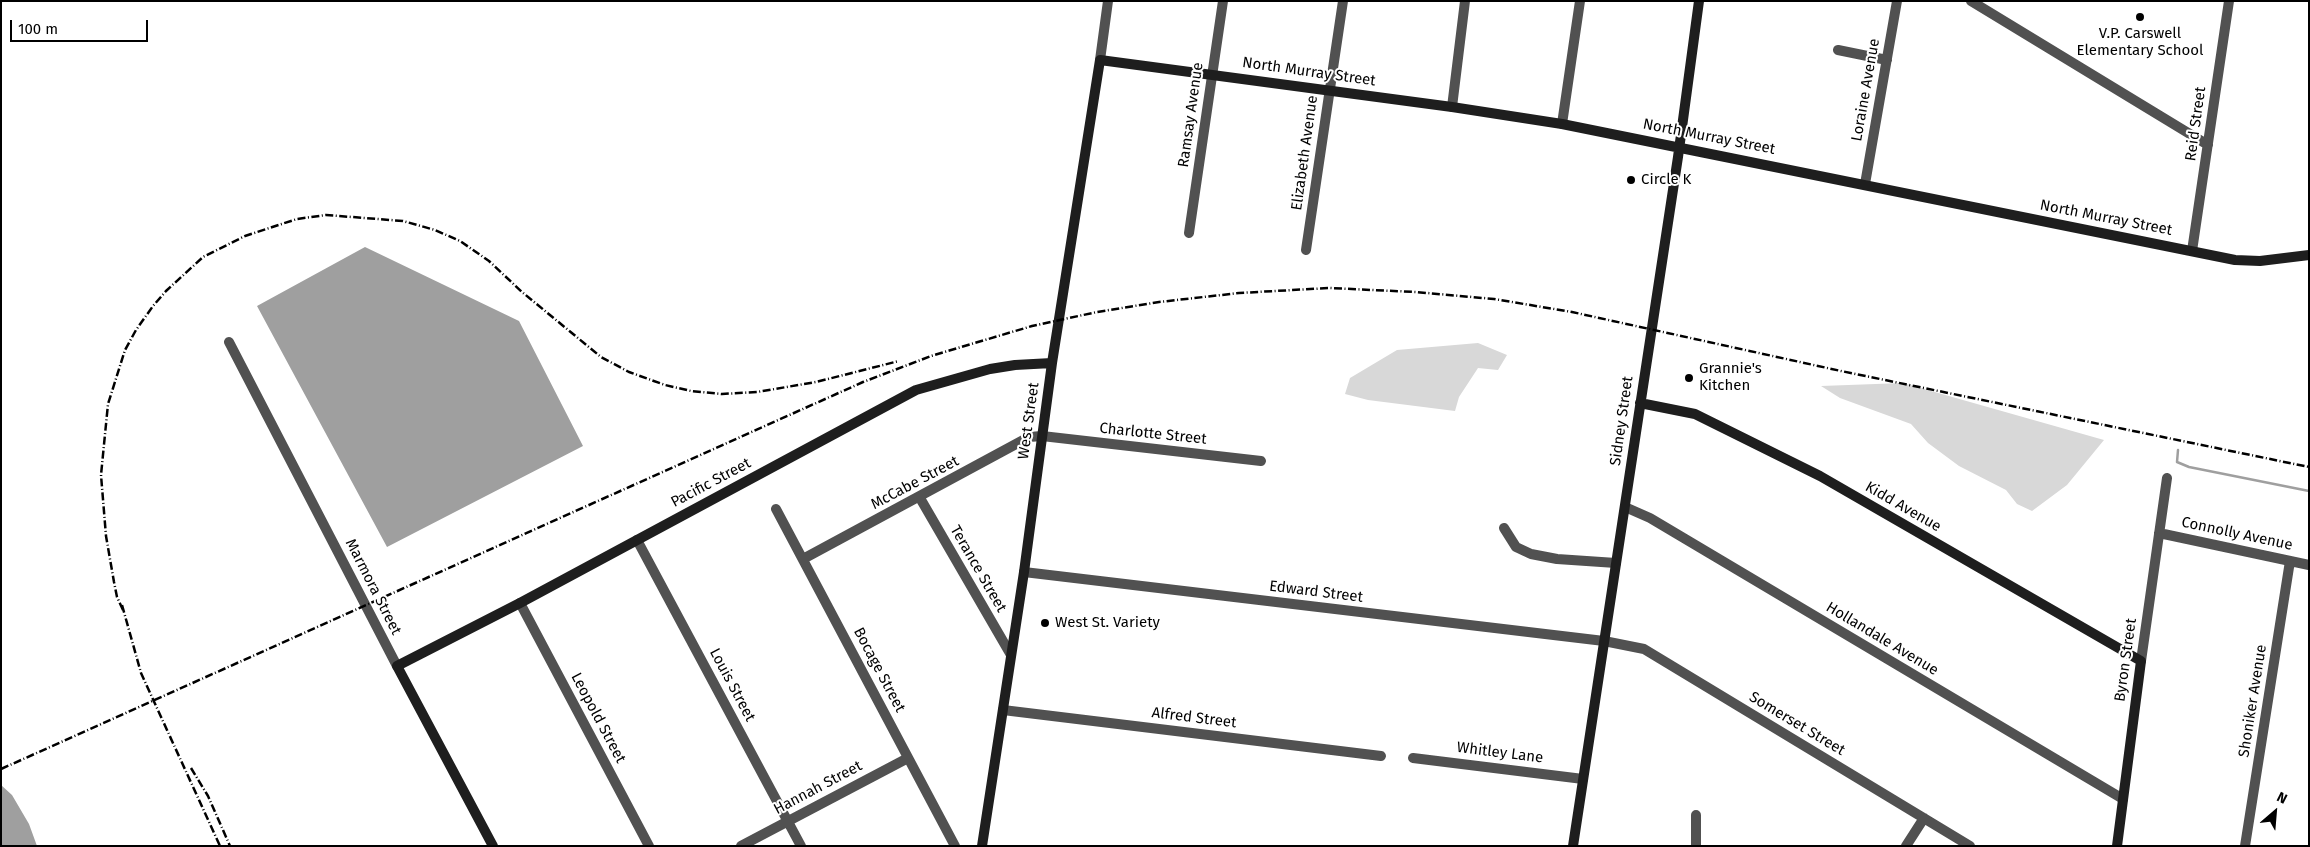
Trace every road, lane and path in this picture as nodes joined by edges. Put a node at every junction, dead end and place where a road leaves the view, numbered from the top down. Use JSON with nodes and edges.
{"nodes":[{"id":1,"x":1108,"y":1,"type":"edge"},
{"id":2,"x":1223,"y":1,"type":"edge"},
{"id":3,"x":1343,"y":1,"type":"edge"},
{"id":4,"x":1465,"y":1,"type":"edge"},
{"id":5,"x":1580,"y":1,"type":"edge"},
{"id":6,"x":1699,"y":1,"type":"edge"},
{"id":7,"x":1897,"y":1,"type":"edge"},
{"id":8,"x":1971,"y":1,"type":"edge"},
{"id":9,"x":2229,"y":1,"type":"edge"},
{"id":10,"x":1838,"y":50,"type":"dead end"},
{"id":11,"x":1100,"y":60,"type":"junction"},
{"id":12,"x":1887,"y":60,"type":"junction"},
{"id":13,"x":1212,"y":74,"type":"junction"},
{"id":14,"x":1330,"y":90,"type":"junction"},
{"id":15,"x":1452,"y":107,"type":"junction"},
{"id":16,"x":1562,"y":124,"type":"junction"},
{"id":17,"x":2208,"y":145,"type":"junction"},
{"id":18,"x":1680,"y":146,"type":"junction"},
{"id":19,"x":1865,"y":184,"type":"junction"},
{"id":20,"x":1189,"y":233,"type":"dead end"},
{"id":21,"x":1306,"y":250,"type":"dead end"},
{"id":22,"x":2192,"y":251,"type":"junction"},
{"id":23,"x":2309,"y":255,"type":"edge"},
{"id":24,"x":229,"y":342,"type":"dead end"},
{"id":25,"x":1052,"y":363,"type":"junction"},
{"id":26,"x":1640,"y":403,"type":"junction"},
{"id":27,"x":1042,"y":436,"type":"junction"},
{"id":28,"x":1261,"y":461,"type":"dead end"},
{"id":29,"x":2167,"y":478,"type":"dead end"},
{"id":30,"x":920,"y":498,"type":"junction"},
{"id":31,"x":1625,"y":507,"type":"junction"},
{"id":32,"x":776,"y":509,"type":"dead end"},
{"id":33,"x":1504,"y":528,"type":"dead end"},
{"id":34,"x":2159,"y":533,"type":"junction"},
{"id":35,"x":637,"y":540,"type":"junction"},
{"id":36,"x":802,"y":559,"type":"junction"},
{"id":37,"x":2290,"y":561,"type":"junction"},
{"id":38,"x":1616,"y":564,"type":"junction"},
{"id":39,"x":2309,"y":565,"type":"edge"},
{"id":40,"x":1024,"y":572,"type":"junction"},
{"id":41,"x":520,"y":603,"type":"junction"},
{"id":42,"x":1604,"y":642,"type":"junction"},
{"id":43,"x":1010,"y":655,"type":"junction"},
{"id":44,"x":2141,"y":661,"type":"junction"},
{"id":45,"x":397,"y":666,"type":"junction"},
{"id":46,"x":1003,"y":710,"type":"junction"},
{"id":47,"x":1381,"y":756,"type":"dead end"},
{"id":48,"x":908,"y":758,"type":"junction"},
{"id":49,"x":1413,"y":758,"type":"dead end"},
{"id":50,"x":1583,"y":779,"type":"junction"},
{"id":51,"x":2123,"y":799,"type":"junction"},
{"id":52,"x":1696,"y":815,"type":"dead end"},
{"id":53,"x":1924,"y":818,"type":"junction"},
{"id":54,"x":788,"y":821,"type":"junction"},
{"id":55,"x":493,"y":846,"type":"edge"},
{"id":56,"x":649,"y":846,"type":"edge"},
{"id":57,"x":741,"y":846,"type":"edge"},
{"id":58,"x":801,"y":846,"type":"edge"},
{"id":59,"x":955,"y":846,"type":"edge"},
{"id":60,"x":982,"y":846,"type":"edge"},
{"id":61,"x":986,"y":846,"type":"edge"},
{"id":62,"x":1573,"y":846,"type":"edge"},
{"id":63,"x":1696,"y":846,"type":"edge"},
{"id":64,"x":1906,"y":846,"type":"edge"},
{"id":65,"x":1970,"y":846,"type":"edge"},
{"id":66,"x":2116,"y":846,"type":"edge"},
{"id":67,"x":2245,"y":846,"type":"edge"}],
"edges":[{"from":1,"to":11,"type":"street","name":"West Street"},
{"from":2,"to":13,"type":"street","name":"Ramsay Avenue"},
{"from":3,"to":14,"type":"street","name":"Elizabeth Avenue"},
{"from":4,"to":15,"type":"street"},
{"from":5,"to":16,"type":"street"},
{"from":6,"to":18,"type":"street","name":"Sidney Street"},
{"from":7,"to":12,"type":"street","name":"Loraine Avenue"},
{"from":8,"to":17,"type":"street"},
{"from":9,"to":17,"type":"street","name":"Reid Street"},
{"from":10,"to":12,"type":"street"},
{"from":11,"to":13,"type":"street","name":"North Murray Street"},
{"from":11,"to":25,"type":"street","name":"West Street"},
{"from":12,"to":19,"type":"street","name":"Loraine Avenue"},
{"from":13,"to":14,"type":"street","name":"North Murray Street"},
{"from":13,"to":20,"type":"street","name":"Ramsay Avenue"},
{"from":14,"to":15,"type":"street","name":"North Murray Street"},
{"from":14,"to":21,"type":"street","name":"Elizabeth Avenue"},
{"from":15,"to":16,"type":"street","name":"North Murray Street"},
{"from":16,"to":18,"type":"street","name":"North Murray Street"},
{"from":17,"to":22,"type":"street","name":"Reid Street"},
{"from":18,"to":19,"type":"street","name":"North Murray Street"},
{"from":18,"to":26,"type":"street","name":"Sidney Street"},
{"from":19,"to":22,"type":"street","name":"North Murray Street"},
{"from":22,"to":23,"type":"street","name":"North Murray Street"},
{"from":24,"to":45,"type":"street","name":"Marmora Street"},
{"from":25,"to":27,"type":"street","name":"West Street"},
{"from":25,"to":35,"type":"street","name":"Pacific Street"},
{"from":26,"to":31,"type":"street","name":"Sidney Street"},
{"from":26,"to":44,"type":"street","name":"Kidd Avenue"},
{"from":27,"to":28,"type":"street","name":"Charlotte Street"},
{"from":27,"to":30,"type":"street","name":"McCabe Street"},
{"from":27,"to":40,"type":"street","name":"West Street"},
{"from":29,"to":34,"type":"street","name":"Byron Street"},
{"from":30,"to":36,"type":"street","name":"McCabe Street"},
{"from":30,"to":43,"type":"street","name":"Terance Street"},
{"from":31,"to":38,"type":"street","name":"Sidney Street"},
{"from":31,"to":51,"type":"street","name":"Hollandale Avenue"},
{"from":32,"to":36,"type":"street","name":"Bocage Street"},
{"from":33,"to":38,"type":"street"},
{"from":34,"to":37,"type":"street","name":"Connolly Avenue"},
{"from":34,"to":44,"type":"street","name":"Byron Street"},
{"from":35,"to":41,"type":"street","name":"Pacific Street"},
{"from":35,"to":54,"type":"street","name":"Louis Street"},
{"from":36,"to":48,"type":"street","name":"Bocage Street"},
{"from":37,"to":39,"type":"street","name":"Connolly Avenue"},
{"from":37,"to":67,"type":"street","name":"Shoniker Avenue"},
{"from":38,"to":42,"type":"street","name":"Sidney Street"},
{"from":40,"to":42,"type":"street","name":"Edward Street"},
{"from":40,"to":43,"type":"street","name":"West Street"},
{"from":41,"to":45,"type":"street","name":"Pacific Street"},
{"from":41,"to":56,"type":"street","name":"Leopold Street"},
{"from":42,"to":50,"type":"street","name":"Sidney Street"},
{"from":42,"to":53,"type":"street","name":"Somerset Street"},
{"from":43,"to":46,"type":"street","name":"West Street"},
{"from":44,"to":51,"type":"street","name":"Byron Street"},
{"from":45,"to":55,"type":"street","name":"Marmora Street"},
{"from":46,"to":47,"type":"street","name":"Alfred Street"},
{"from":46,"to":60,"type":"street","name":"West Street"},
{"from":48,"to":54,"type":"street","name":"Hannah Street"},
{"from":48,"to":59,"type":"street","name":"Bocage Street"},
{"from":49,"to":50,"type":"street","name":"Whitley Lane"},
{"from":50,"to":62,"type":"street","name":"Sidney Street"},
{"from":51,"to":66,"type":"street","name":"Byron Street"},
{"from":52,"to":63,"type":"street"},
{"from":53,"to":64,"type":"street"},
{"from":53,"to":65,"type":"street","name":"Somerset Street"},
{"from":54,"to":57,"type":"street","name":"Hannah Street"},
{"from":54,"to":58,"type":"street","name":"Louis Street"},
{"from":60,"to":61,"type":"street"}]}
